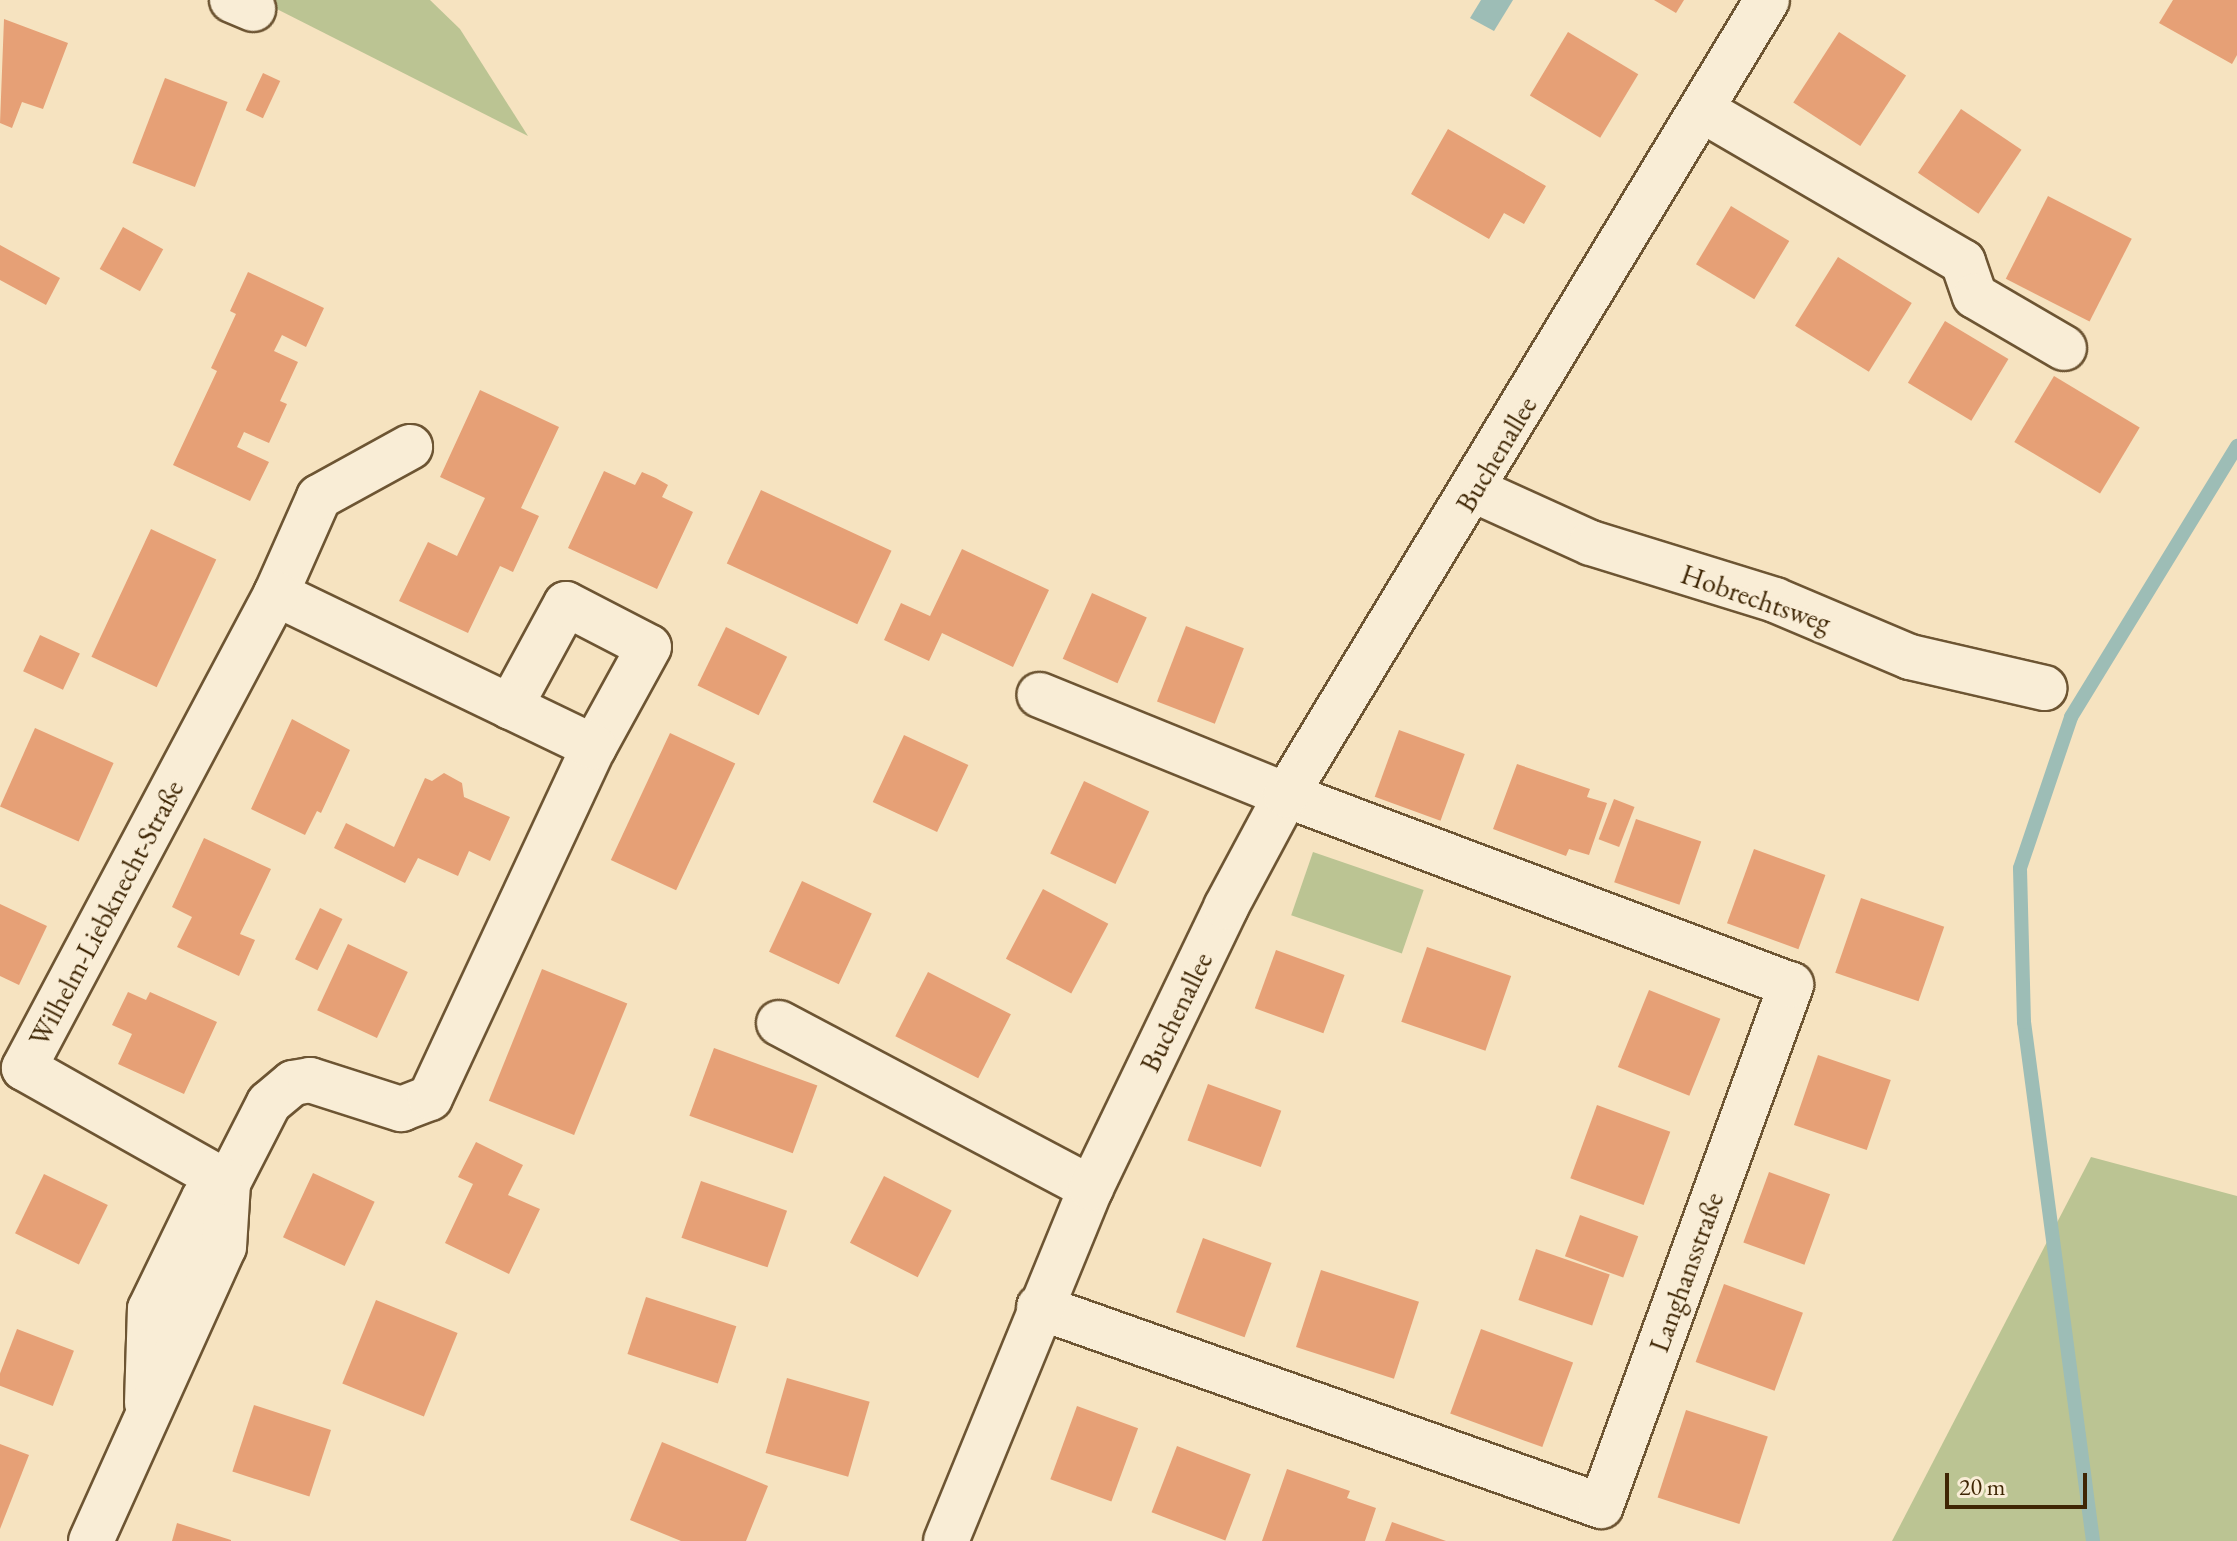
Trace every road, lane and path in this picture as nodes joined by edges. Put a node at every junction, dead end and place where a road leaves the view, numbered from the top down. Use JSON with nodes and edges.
{"nodes":[{"id":1,"x":1767,"y":0,"type":"edge"},
{"id":2,"x":1702,"y":110,"type":"junction"},
{"id":3,"x":2064,"y":348,"type":"dead end"},
{"id":4,"x":410,"y":447,"type":"dead end"},
{"id":5,"x":1474,"y":490,"type":"junction"},
{"id":6,"x":276,"y":594,"type":"junction"},
{"id":7,"x":2044,"y":688,"type":"dead end"},
{"id":8,"x":1040,"y":695,"type":"dead end"},
{"id":9,"x":510,"y":707,"type":"junction"},
{"id":10,"x":594,"y":747,"type":"junction"},
{"id":11,"x":1286,"y":795,"type":"junction"},
{"id":12,"x":779,"y":1023,"type":"dead end"},
{"id":13,"x":228,"y":1183,"type":"junction"},
{"id":14,"x":1091,"y":1188,"type":"junction"},
{"id":15,"x":1039,"y":1307,"type":"junction"},
{"id":16,"x":91,"y":1541,"type":"edge"},
{"id":17,"x":946,"y":1541,"type":"edge"}],
"edges":[{"from":1,"to":2,"type":"street","name":"Buchenallee"},
{"from":2,"to":3,"type":"street"},
{"from":2,"to":5,"type":"street","name":"Buchenallee"},
{"from":4,"to":6,"type":"street","name":"Wilhelm-Liebknecht-Straße"},
{"from":5,"to":7,"type":"street","name":"Hobrechtsweg"},
{"from":5,"to":11,"type":"street","name":"Buchenallee"},
{"from":6,"to":9,"type":"street"},
{"from":6,"to":13,"type":"street","name":"Wilhelm-Liebknecht-Straße"},
{"from":8,"to":11,"type":"street"},
{"from":9,"to":10,"type":"street"},
{"from":9,"to":10,"type":"street"},
{"from":10,"to":13,"type":"street"},
{"from":11,"to":14,"type":"street","name":"Buchenallee"},
{"from":11,"to":15,"type":"street","name":"Langhansstraße"},
{"from":12,"to":14,"type":"street"},
{"from":13,"to":16,"type":"street"},
{"from":14,"to":15,"type":"street","name":"Buchenallee"},
{"from":15,"to":17,"type":"street","name":"Buchenallee"}]}
